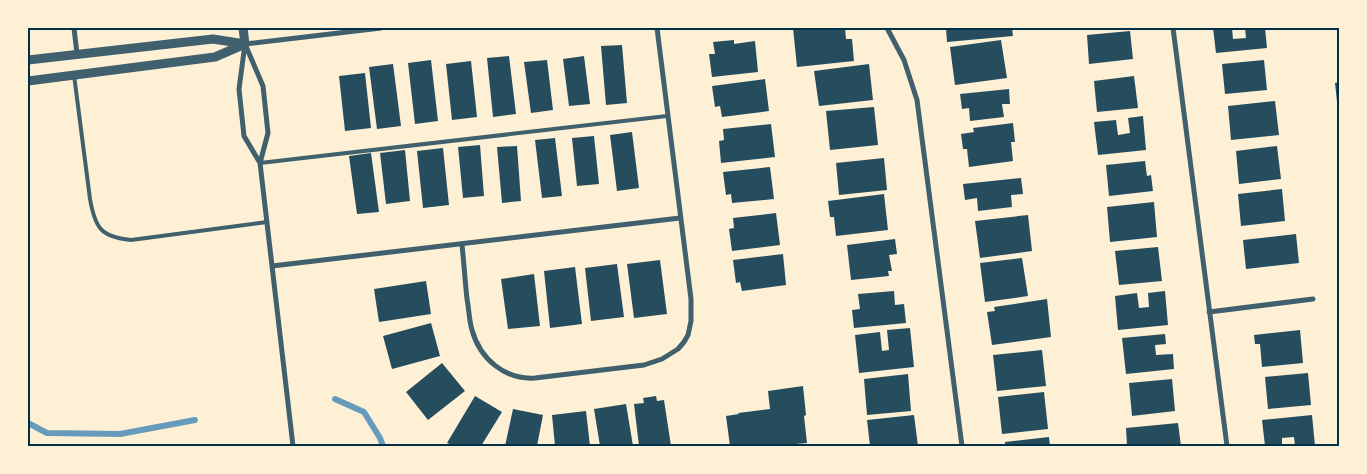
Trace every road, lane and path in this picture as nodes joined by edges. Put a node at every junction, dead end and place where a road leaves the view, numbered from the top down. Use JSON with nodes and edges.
{"nodes":[{"id":1,"x":74,"y":28,"type":"edge"},
{"id":2,"x":243,"y":28,"type":"edge"},
{"id":3,"x":381,"y":28,"type":"edge"},
{"id":4,"x":657,"y":28,"type":"edge"},
{"id":5,"x":887,"y":28,"type":"edge"},
{"id":6,"x":1173,"y":28,"type":"edge"},
{"id":7,"x":245,"y":44,"type":"junction"},
{"id":8,"x":77,"y":54,"type":"junction"},
{"id":9,"x":28,"y":60,"type":"edge"},
{"id":10,"x":74,"y":75,"type":"junction"},
{"id":11,"x":28,"y":81,"type":"edge"},
{"id":12,"x":667,"y":116,"type":"junction"},
{"id":13,"x":260,"y":163,"type":"junction"},
{"id":14,"x":680,"y":218,"type":"junction"},
{"id":15,"x":267,"y":222,"type":"junction"},
{"id":16,"x":462,"y":245,"type":"junction"},
{"id":17,"x":272,"y":266,"type":"junction"},
{"id":18,"x":1313,"y":299,"type":"dead end"},
{"id":19,"x":1209,"y":312,"type":"junction"},
{"id":20,"x":293,"y":446,"type":"edge"},
{"id":21,"x":962,"y":446,"type":"edge"},
{"id":22,"x":1227,"y":446,"type":"edge"}],
"edges":[{"from":1,"to":8,"type":"street"},
{"from":2,"to":7,"type":"street"},
{"from":3,"to":7,"type":"street"},
{"from":4,"to":12,"type":"street"},
{"from":5,"to":21,"type":"street"},
{"from":6,"to":19,"type":"street"},
{"from":7,"to":8,"type":"street"},
{"from":7,"to":10,"type":"street"},
{"from":7,"to":13,"type":"street"},
{"from":7,"to":13,"type":"street"},
{"from":8,"to":9,"type":"street"},
{"from":10,"to":11,"type":"street"},
{"from":10,"to":15,"type":"lane"},
{"from":12,"to":13,"type":"lane"},
{"from":12,"to":14,"type":"street"},
{"from":13,"to":15,"type":"street"},
{"from":14,"to":16,"type":"street"},
{"from":14,"to":16,"type":"street"},
{"from":15,"to":17,"type":"street"},
{"from":16,"to":17,"type":"street"},
{"from":17,"to":20,"type":"street"},
{"from":18,"to":19,"type":"street"},
{"from":19,"to":22,"type":"street"}]}
